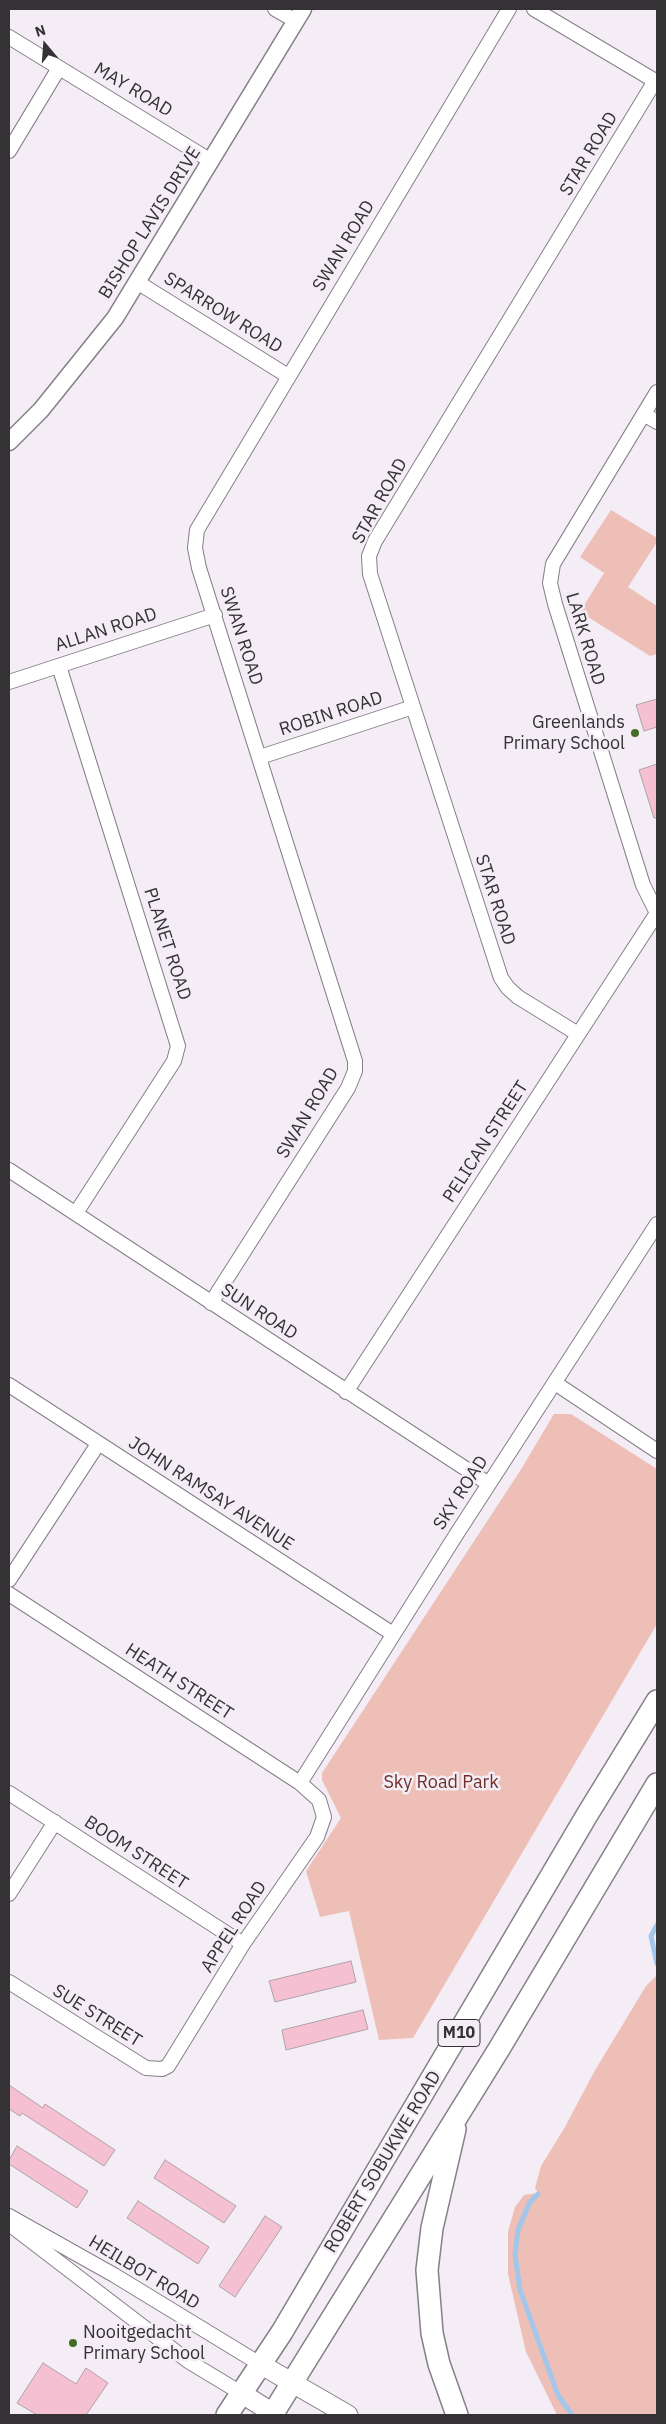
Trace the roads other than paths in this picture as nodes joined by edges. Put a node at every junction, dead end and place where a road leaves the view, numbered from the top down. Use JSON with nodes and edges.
{"nodes":[{"id":1,"x":276,"y":9,"type":"edge"},
{"id":2,"x":509,"y":9,"type":"edge"},
{"id":3,"x":534,"y":9,"type":"edge"},
{"id":4,"x":299,"y":15,"type":"edge"},
{"id":5,"x":9,"y":36,"type":"edge"},
{"id":6,"x":59,"y":68,"type":"junction"},
{"id":7,"x":656,"y":81,"type":"edge"},
{"id":8,"x":9,"y":150,"type":"edge"},
{"id":9,"x":211,"y":161,"type":"junction"},
{"id":10,"x":138,"y":282,"type":"junction"},
{"id":11,"x":288,"y":376,"type":"junction"},
{"id":12,"x":657,"y":392,"type":"edge"},
{"id":13,"x":644,"y":414,"type":"junction"},
{"id":14,"x":657,"y":422,"type":"edge"},
{"id":15,"x":9,"y":442,"type":"edge"},
{"id":16,"x":215,"y":615,"type":"junction"},
{"id":17,"x":59,"y":666,"type":"junction"},
{"id":18,"x":9,"y":682,"type":"edge"},
{"id":19,"x":412,"y":707,"type":"junction"},
{"id":20,"x":260,"y":757,"type":"junction"},
{"id":21,"x":657,"y":913,"type":"edge"},
{"id":22,"x":578,"y":1034,"type":"junction"},
{"id":23,"x":9,"y":1170,"type":"edge"},
{"id":24,"x":76,"y":1214,"type":"junction"},
{"id":25,"x":657,"y":1224,"type":"edge"},
{"id":26,"x":211,"y":1303,"type":"junction"},
{"id":27,"x":555,"y":1383,"type":"junction"},
{"id":28,"x":9,"y":1386,"type":"edge"},
{"id":29,"x":346,"y":1392,"type":"junction"},
{"id":30,"x":98,"y":1444,"type":"junction"},
{"id":31,"x":657,"y":1451,"type":"edge"},
{"id":32,"x":489,"y":1484,"type":"junction"},
{"id":33,"x":9,"y":1580,"type":"edge"},
{"id":34,"x":9,"y":1594,"type":"edge"},
{"id":35,"x":394,"y":1634,"type":"junction"},
{"id":36,"x":657,"y":1701,"type":"edge"},
{"id":37,"x":300,"y":1783,"type":"junction"},
{"id":38,"x":657,"y":1784,"type":"edge"},
{"id":39,"x":9,"y":1793,"type":"edge"},
{"id":40,"x":322,"y":1808,"type":"joint"},
{"id":41,"x":55,"y":1822,"type":"junction"},
{"id":42,"x":9,"y":1894,"type":"edge"},
{"id":43,"x":243,"y":1944,"type":"junction"},
{"id":44,"x":9,"y":1982,"type":"edge"},
{"id":45,"x":168,"y":2066,"type":"joint"},
{"id":46,"x":457,"y":2116,"type":"junction"},
{"id":47,"x":9,"y":2216,"type":"edge"},
{"id":48,"x":9,"y":2224,"type":"edge"},
{"id":49,"x":260,"y":2364,"type":"junction"},
{"id":50,"x":292,"y":2382,"type":"junction"},
{"id":51,"x":241,"y":2393,"type":"junction"},
{"id":52,"x":227,"y":2415,"type":"edge"},
{"id":53,"x":274,"y":2415,"type":"edge"},
{"id":54,"x":348,"y":2415,"type":"edge"},
{"id":55,"x":457,"y":2415,"type":"edge"}],
"edges":[{"from":1,"to":4,"type":"street"},
{"from":2,"to":11,"type":"street","name":"SWAN ROAD"},
{"from":3,"to":7,"type":"street"},
{"from":4,"to":9,"type":"street","name":"BISHOP LAVIS DRIVE"},
{"from":5,"to":6,"type":"street","name":"MAY ROAD"},
{"from":6,"to":8,"type":"street"},
{"from":6,"to":9,"type":"street","name":"MAY ROAD"},
{"from":7,"to":19,"type":"street","name":"STAR ROAD"},
{"from":9,"to":10,"type":"street","name":"BISHOP LAVIS DRIVE"},
{"from":10,"to":11,"type":"street","name":"SPARROW ROAD"},
{"from":10,"to":15,"type":"street","name":"BISHOP LAVIS DRIVE"},
{"from":11,"to":16,"type":"street","name":"SWAN ROAD"},
{"from":12,"to":13,"type":"street","name":"LARK ROAD"},
{"from":13,"to":14,"type":"street"},
{"from":13,"to":21,"type":"street","name":"LARK ROAD"},
{"from":16,"to":17,"type":"street","name":"ALLAN ROAD"},
{"from":16,"to":20,"type":"street","name":"SWAN ROAD"},
{"from":17,"to":18,"type":"street","name":"ALLAN ROAD"},
{"from":17,"to":24,"type":"street","name":"PLANET ROAD"},
{"from":19,"to":20,"type":"street","name":"ROBIN ROAD"},
{"from":19,"to":22,"type":"street","name":"STAR ROAD"},
{"from":20,"to":26,"type":"street","name":"SWAN ROAD"},
{"from":21,"to":22,"type":"street","name":"PELICAN STREET"},
{"from":22,"to":29,"type":"street","name":"PELICAN STREET"},
{"from":23,"to":24,"type":"street","name":"SUN ROAD"},
{"from":24,"to":26,"type":"street","name":"SUN ROAD"},
{"from":25,"to":27,"type":"street","name":"SKY ROAD"},
{"from":26,"to":29,"type":"street","name":"SUN ROAD"},
{"from":27,"to":31,"type":"street"},
{"from":27,"to":32,"type":"street","name":"SKY ROAD"},
{"from":28,"to":30,"type":"street","name":"JOHN RAMSAY AVENUE"},
{"from":29,"to":32,"type":"street","name":"SUN ROAD"},
{"from":30,"to":33,"type":"street"},
{"from":30,"to":35,"type":"street","name":"JOHN RAMSAY AVENUE"},
{"from":32,"to":35,"type":"street","name":"SKY ROAD"},
{"from":34,"to":37,"type":"street","name":"HEATH STREET"},
{"from":35,"to":37,"type":"street","name":"SKY ROAD"},
{"from":36,"to":49,"type":"main road","name":"ROBERT SOBUKWE ROAD","number":"M10"},
{"from":37,"to":40,"type":"street","name":"HEATH STREET"},
{"from":38,"to":46,"type":"main road","number":"M10"},
{"from":39,"to":41,"type":"street","name":"BOOM STREET"},
{"from":40,"to":43,"type":"street","name":"APPEL ROAD"},
{"from":41,"to":42,"type":"street"},
{"from":41,"to":43,"type":"street","name":"BOOM STREET"},
{"from":43,"to":45,"type":"street","name":"APPEL ROAD"},
{"from":44,"to":45,"type":"street","name":"SUE STREET"},
{"from":46,"to":50,"type":"main road","number":"M10"},
{"from":46,"to":55,"type":"main road"},
{"from":47,"to":49,"type":"street","name":"HEILBOT ROAD"},
{"from":48,"to":51,"type":"street","name":"HEILBOT ROAD"},
{"from":49,"to":50,"type":"main road"},
{"from":49,"to":51,"type":"main road","name":"ROBERT SOBUKWE ROAD","number":"M10"},
{"from":50,"to":53,"type":"main road","number":"M10"},
{"from":50,"to":54,"type":"main road"},
{"from":51,"to":52,"type":"main road","name":"ROBERT SOBUKWE ROAD","number":"M10"},
{"from":51,"to":53,"type":"main road"}]}
